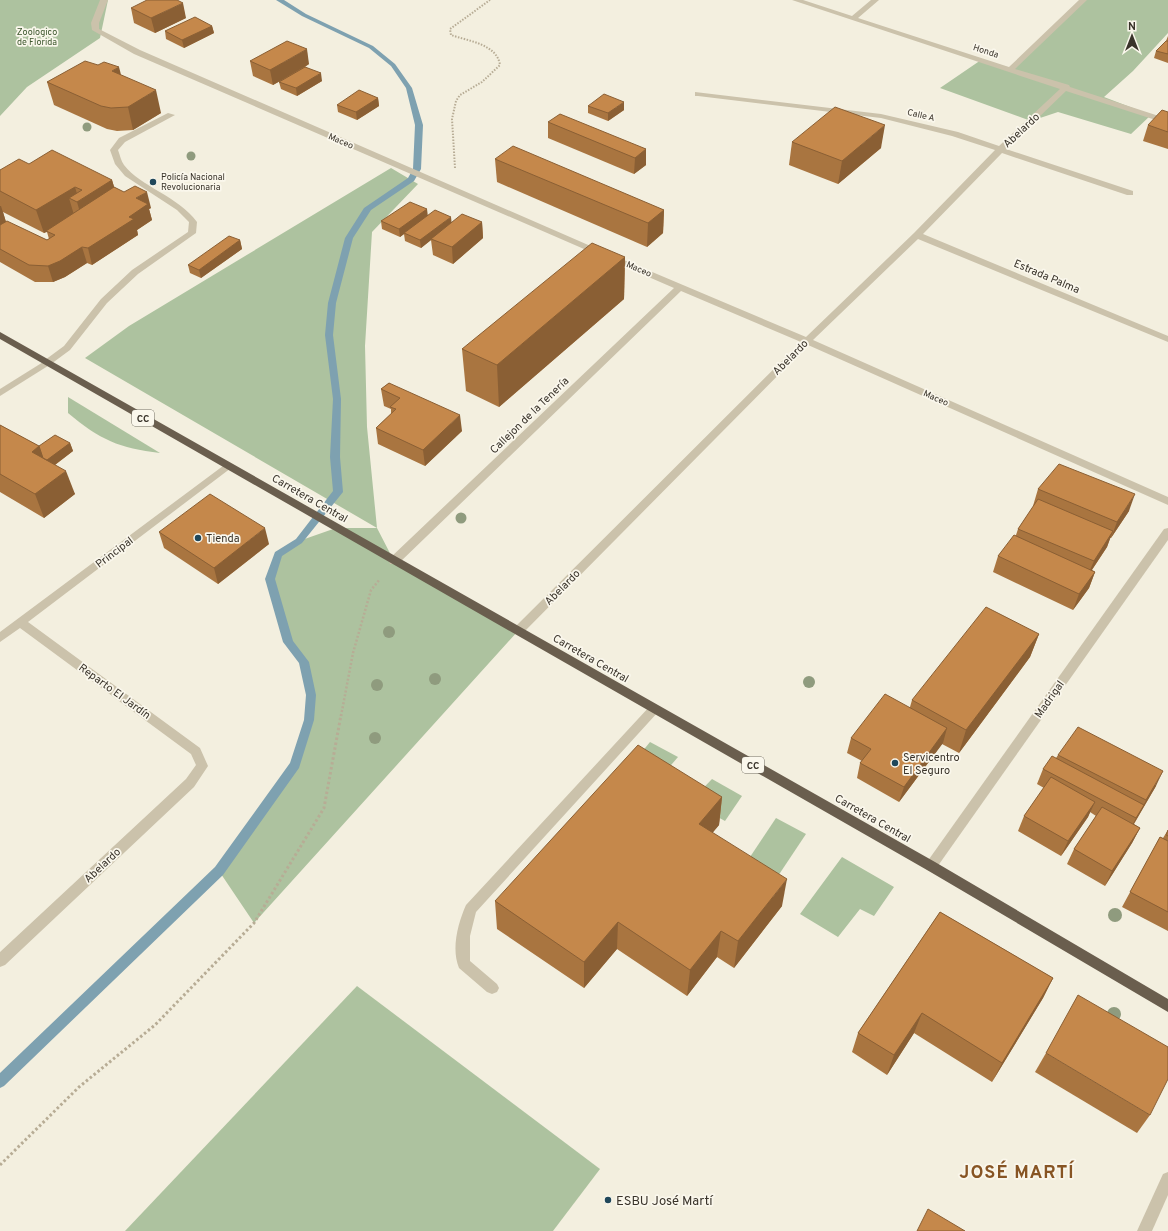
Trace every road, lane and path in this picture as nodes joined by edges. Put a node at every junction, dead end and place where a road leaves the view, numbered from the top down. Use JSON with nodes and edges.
{"nodes":[{"id":1,"x":104,"y":0,"type":"edge"},
{"id":2,"x":490,"y":0,"type":"edge"},
{"id":3,"x":796,"y":0,"type":"edge"},
{"id":4,"x":875,"y":0,"type":"edge"},
{"id":5,"x":1083,"y":0,"type":"edge"},
{"id":6,"x":853,"y":19,"type":"junction"},
{"id":7,"x":1011,"y":69,"type":"junction"},
{"id":8,"x":1066,"y":88,"type":"junction"},
{"id":9,"x":698,"y":94,"type":"dead end"},
{"id":10,"x":171,"y":115,"type":"dead end"},
{"id":11,"x":1168,"y":122,"type":"edge"},
{"id":12,"x":1001,"y":149,"type":"junction"},
{"id":13,"x":453,"y":190,"type":"junction"},
{"id":14,"x":1130,"y":193,"type":"dead end"},
{"id":15,"x":917,"y":235,"type":"junction"},
{"id":16,"x":680,"y":287,"type":"junction"},
{"id":17,"x":0,"y":335,"type":"edge"},
{"id":18,"x":1168,"y":339,"type":"edge"},
{"id":19,"x":807,"y":341,"type":"junction"},
{"id":20,"x":48,"y":362,"type":"junction"},
{"id":21,"x":0,"y":393,"type":"edge"},
{"id":22,"x":227,"y":466,"type":"junction"},
{"id":23,"x":1168,"y":501,"type":"edge"},
{"id":24,"x":1168,"y":532,"type":"edge"},
{"id":25,"x":394,"y":561,"type":"junction"},
{"id":26,"x":21,"y":622,"type":"junction"},
{"id":27,"x":518,"y":631,"type":"junction"},
{"id":28,"x":0,"y":638,"type":"edge"},
{"id":29,"x":654,"y":709,"type":"junction"},
{"id":30,"x":202,"y":766,"type":"joint"},
{"id":31,"x":931,"y":866,"type":"junction"},
{"id":32,"x":0,"y":961,"type":"edge"},
{"id":33,"x":492,"y":988,"type":"dead end"},
{"id":34,"x":1168,"y":1006,"type":"edge"},
{"id":35,"x":0,"y":1165,"type":"edge"},
{"id":36,"x":1168,"y":1179,"type":"edge"},
{"id":37,"x":1144,"y":1231,"type":"edge"}],
"edges":[{"from":1,"to":13,"type":"street","name":"Maceo"},
{"from":2,"to":13,"type":"path"},
{"from":3,"to":6,"type":"street","name":"Honda"},
{"from":4,"to":6,"type":"street"},
{"from":5,"to":7,"type":"street"},
{"from":6,"to":7,"type":"street","name":"Honda"},
{"from":7,"to":8,"type":"street","name":"Honda"},
{"from":8,"to":11,"type":"street","name":"Honda"},
{"from":8,"to":12,"type":"street","name":"Abelardo"},
{"from":9,"to":12,"type":"street","name":"Calle A"},
{"from":10,"to":20,"type":"street"},
{"from":12,"to":14,"type":"street","name":"Calle A"},
{"from":12,"to":15,"type":"street","name":"Abelardo"},
{"from":13,"to":16,"type":"street","name":"Maceo"},
{"from":15,"to":18,"type":"street","name":"Estrada Palma"},
{"from":15,"to":19,"type":"street","name":"Abelardo"},
{"from":16,"to":19,"type":"street","name":"Maceo"},
{"from":16,"to":25,"type":"street","name":"Callejon de la Tenería"},
{"from":17,"to":20,"type":"highway","name":"Carretera Central","number":"CC"},
{"from":19,"to":23,"type":"street","name":"Maceo"},
{"from":19,"to":27,"type":"street","name":"Abelardo"},
{"from":20,"to":21,"type":"street"},
{"from":20,"to":22,"type":"highway","name":"Carretera Central","number":"CC"},
{"from":22,"to":25,"type":"highway","name":"Carretera Central","number":"CC"},
{"from":22,"to":26,"type":"street","name":"Principal"},
{"from":24,"to":31,"type":"street","name":"Madrigal"},
{"from":25,"to":27,"type":"highway","name":"Carretera Central","number":"CC"},
{"from":25,"to":35,"type":"path"},
{"from":26,"to":28,"type":"street","name":"Principal"},
{"from":26,"to":30,"type":"street","name":"Reparto El Jardín"},
{"from":27,"to":29,"type":"highway","name":"Carretera Central","number":"CC"},
{"from":29,"to":31,"type":"highway","name":"Carretera Central","number":"CC"},
{"from":29,"to":33,"type":"street"},
{"from":30,"to":32,"type":"street","name":"Abelardo"},
{"from":31,"to":34,"type":"highway","name":"Carretera Central","number":"CC"},
{"from":36,"to":37,"type":"street"}]}
